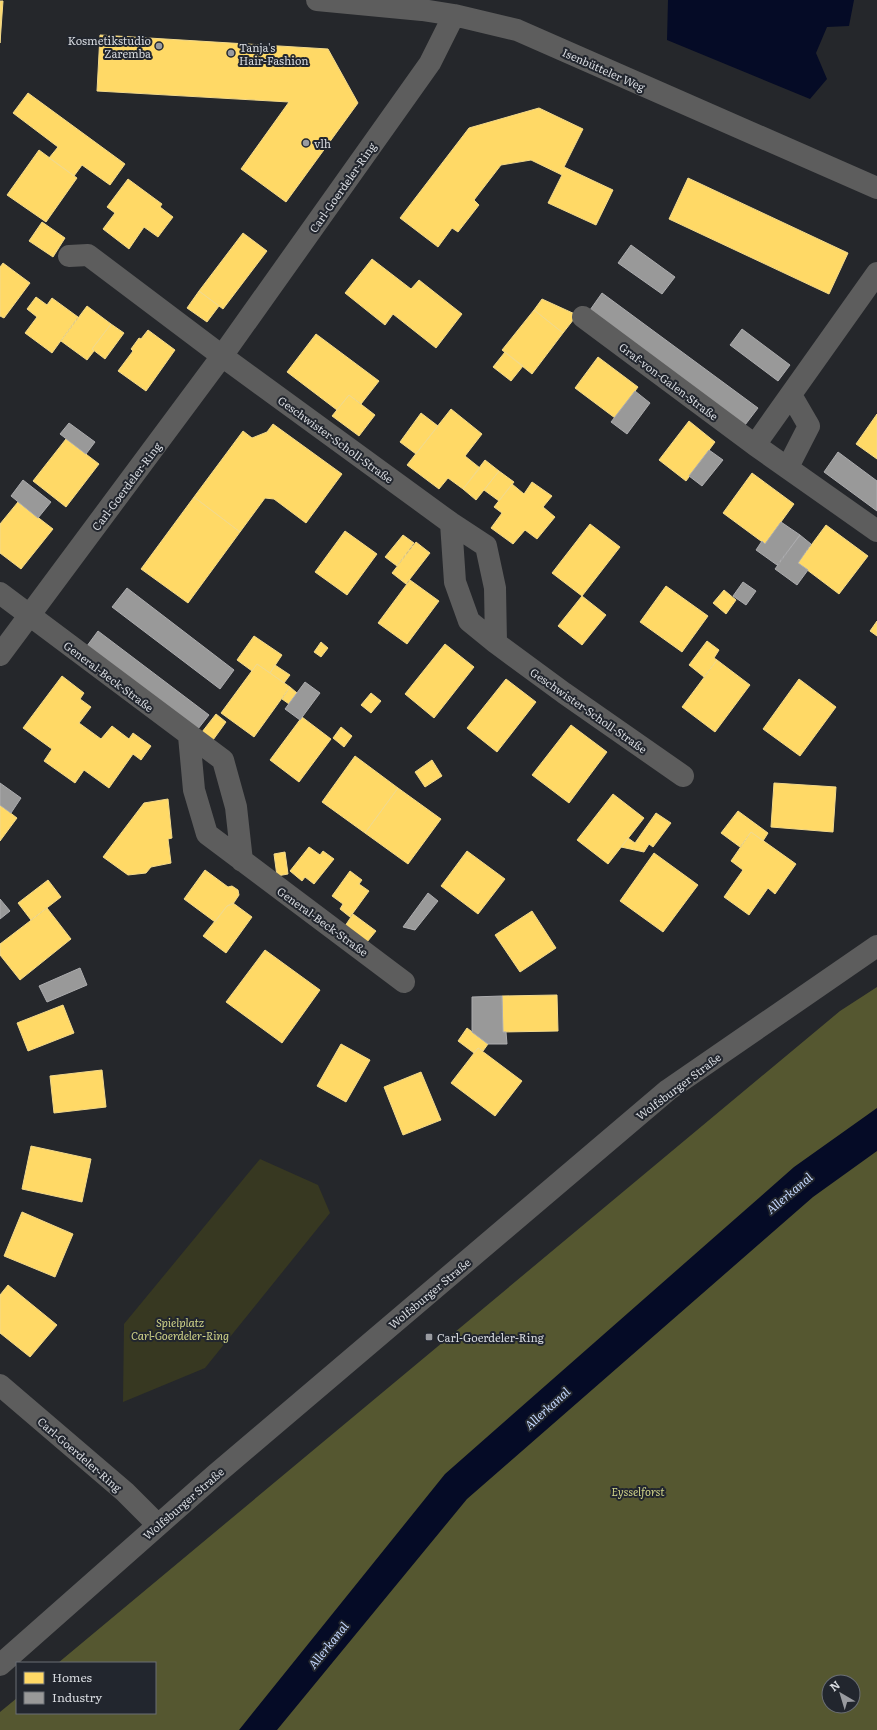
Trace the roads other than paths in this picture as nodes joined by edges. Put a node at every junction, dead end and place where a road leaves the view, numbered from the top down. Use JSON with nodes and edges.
{"nodes":[{"id":1,"x":317,"y":0,"type":"edge"},
{"id":2,"x":423,"y":5,"type":"edge"},
{"id":3,"x":454,"y":15,"type":"junction"},
{"id":4,"x":877,"y":188,"type":"edge"},
{"id":5,"x":69,"y":256,"type":"dead end"},
{"id":6,"x":877,"y":273,"type":"edge"},
{"id":7,"x":583,"y":316,"type":"dead end"},
{"id":8,"x":222,"y":356,"type":"junction"},
{"id":9,"x":791,"y":395,"type":"junction"},
{"id":10,"x":755,"y":445,"type":"junction"},
{"id":11,"x":788,"y":467,"type":"junction"},
{"id":12,"x":451,"y":523,"type":"junction"},
{"id":13,"x":877,"y":531,"type":"edge"},
{"id":14,"x":0,"y":593,"type":"edge"},
{"id":15,"x":29,"y":615,"type":"junction"},
{"id":16,"x":496,"y":643,"type":"junction"},
{"id":17,"x":0,"y":654,"type":"edge"},
{"id":18,"x":189,"y":736,"type":"junction"},
{"id":19,"x":683,"y":776,"type":"dead end"},
{"id":20,"x":242,"y":861,"type":"junction"},
{"id":21,"x":877,"y":946,"type":"edge"},
{"id":22,"x":404,"y":982,"type":"dead end"},
{"id":23,"x":0,"y":1385,"type":"edge"},
{"id":24,"x":158,"y":1525,"type":"junction"},
{"id":25,"x":0,"y":1665,"type":"edge"}],
"edges":[{"from":1,"to":2,"type":"street","name":"Isenbütteler Weg"},
{"from":2,"to":3,"type":"street","name":"Isenbütteler Weg"},
{"from":3,"to":4,"type":"street","name":"Isenbütteler Weg"},
{"from":3,"to":8,"type":"street","name":"Carl-Goerdeler-Ring"},
{"from":5,"to":8,"type":"street"},
{"from":6,"to":9,"type":"street"},
{"from":7,"to":10,"type":"street","name":"Graf-von-Galen-Straße"},
{"from":8,"to":12,"type":"street","name":"Geschwister-Scholl-Straße"},
{"from":8,"to":15,"type":"street","name":"Carl-Goerdeler-Ring"},
{"from":9,"to":10,"type":"street"},
{"from":9,"to":11,"type":"street"},
{"from":10,"to":11,"type":"street","name":"Graf-von-Galen-Straße"},
{"from":11,"to":13,"type":"street","name":"Graf-von-Galen-Straße"},
{"from":12,"to":16,"type":"street","name":"Geschwister-Scholl-Straße"},
{"from":12,"to":16,"type":"street","name":"Geschwister-Scholl-Straße"},
{"from":14,"to":15,"type":"street"},
{"from":15,"to":17,"type":"street","name":"Carl-Goerdeler-Ring"},
{"from":15,"to":18,"type":"street","name":"General-Beck-Straße"},
{"from":16,"to":19,"type":"street","name":"Geschwister-Scholl-Straße"},
{"from":18,"to":20,"type":"street","name":"General-Beck-Straße"},
{"from":18,"to":20,"type":"street","name":"General-Beck-Straße"},
{"from":20,"to":22,"type":"street","name":"General-Beck-Straße"},
{"from":21,"to":24,"type":"street","name":"Wolfsburger Straße"},
{"from":23,"to":24,"type":"street","name":"Carl-Goerdeler-Ring"},
{"from":24,"to":25,"type":"street","name":"Wolfsburger Straße"}]}
